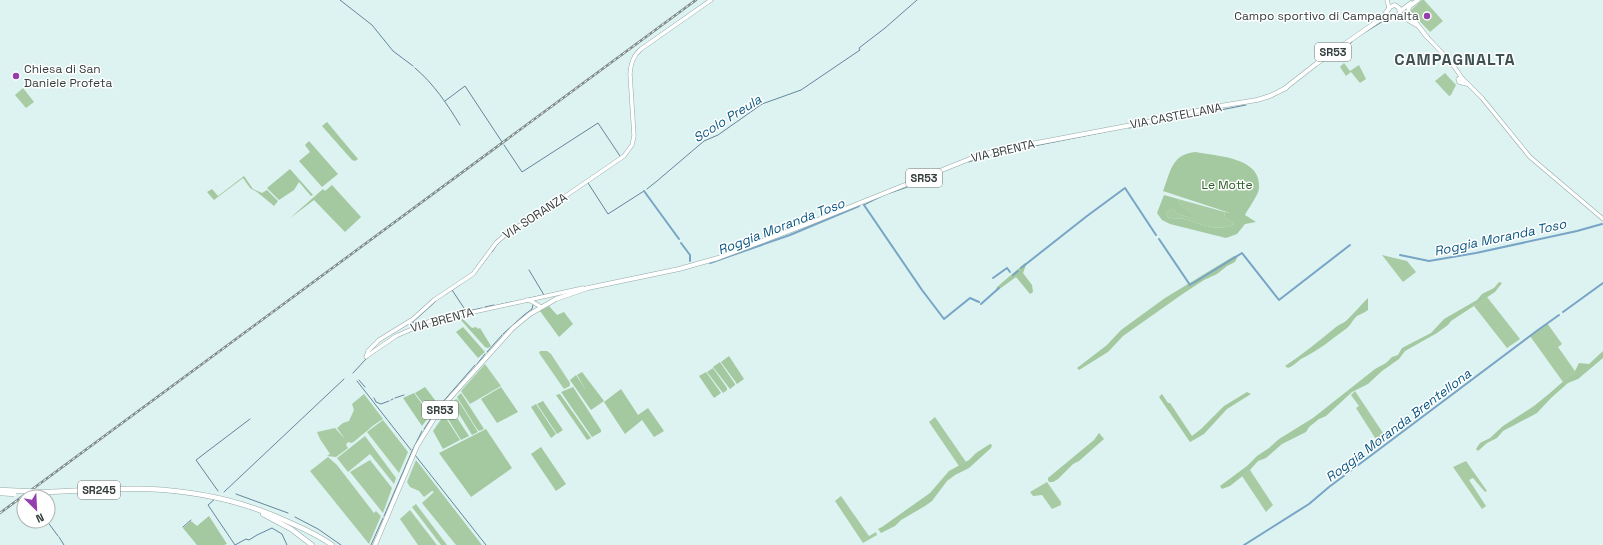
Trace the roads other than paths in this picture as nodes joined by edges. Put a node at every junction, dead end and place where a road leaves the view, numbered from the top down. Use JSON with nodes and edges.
{"nodes":[{"id":1,"x":711,"y":0,"type":"edge"},
{"id":2,"x":1388,"y":0,"type":"edge"},
{"id":3,"x":1415,"y":1,"type":"edge"},
{"id":4,"x":1396,"y":6,"type":"junction"},
{"id":5,"x":1388,"y":10,"type":"junction"},
{"id":6,"x":1400,"y":12,"type":"junction"},
{"id":7,"x":1397,"y":16,"type":"junction"},
{"id":8,"x":1391,"y":17,"type":"junction"},
{"id":9,"x":1403,"y":17,"type":"junction"},
{"id":10,"x":1380,"y":20,"type":"junction"},
{"id":11,"x":1427,"y":37,"type":"junction"},
{"id":12,"x":1286,"y":88,"type":"junction"},
{"id":13,"x":1270,"y":96,"type":"junction"},
{"id":14,"x":1257,"y":103,"type":"junction"},
{"id":15,"x":1237,"y":104,"type":"junction"},
{"id":16,"x":1115,"y":128,"type":"joint"},
{"id":17,"x":1603,"y":219,"type":"edge"},
{"id":18,"x":739,"y":250,"type":"junction"},
{"id":19,"x":698,"y":263,"type":"junction"},
{"id":20,"x":664,"y":271,"type":"junction"},
{"id":21,"x":588,"y":288,"type":"junction"},
{"id":22,"x":535,"y":300,"type":"junction"},
{"id":23,"x":541,"y":307,"type":"junction"},
{"id":24,"x":530,"y":314,"type":"junction"},
{"id":25,"x":366,"y":357,"type":"joint"},
{"id":26,"x":0,"y":490,"type":"edge"},
{"id":27,"x":16,"y":491,"type":"edge"},
{"id":28,"x":0,"y":493,"type":"edge"},
{"id":29,"x":16,"y":493,"type":"edge"},
{"id":30,"x":56,"y":493,"type":"edge"},
{"id":31,"x":226,"y":501,"type":"junction"},
{"id":32,"x":312,"y":545,"type":"edge"},
{"id":33,"x":333,"y":545,"type":"edge"},
{"id":34,"x":374,"y":545,"type":"edge"}],
"edges":[{"from":1,"to":25,"type":"main road","name":"VIA SORANZA"},
{"from":2,"to":4,"type":"main road"},
{"from":2,"to":5,"type":"main road"},
{"from":3,"to":4,"type":"main road"},
{"from":3,"to":6,"type":"main road"},
{"from":3,"to":11,"type":"main road"},
{"from":4,"to":5,"type":"main road"},
{"from":4,"to":6,"type":"main road"},
{"from":5,"to":8,"type":"main road"},
{"from":5,"to":10,"type":"main road","number":"SR53"},
{"from":6,"to":7,"type":"main road"},
{"from":6,"to":9,"type":"main road"},
{"from":7,"to":8,"type":"main road"},
{"from":7,"to":9,"type":"main road"},
{"from":8,"to":10,"type":"main road","number":"SR53"},
{"from":9,"to":11,"type":"main road"},
{"from":10,"to":12,"type":"main road","name":"VIA CASTELLANA","number":"SR53"},
{"from":11,"to":17,"type":"main road"},
{"from":12,"to":13,"type":"main road","name":"VIA CASTELLANA","number":"SR53"},
{"from":12,"to":14,"type":"main road","name":"VIA CASTELLANA","number":"SR53"},
{"from":13,"to":14,"type":"main road"},
{"from":13,"to":15,"type":"main road","name":"VIA CASTELLANA","number":"SR53"},
{"from":14,"to":15,"type":"main road","name":"VIA CASTELLANA","number":"SR53"},
{"from":15,"to":16,"type":"main road","name":"VIA CASTELLANA","number":"SR53"},
{"from":16,"to":18,"type":"main road","name":"VIA BRENTA","number":"SR53"},
{"from":18,"to":19,"type":"main road","name":"VIA BRENTA","number":"SR53"},
{"from":18,"to":19,"type":"main road","name":"VIA BRENTA","number":"SR53"},
{"from":19,"to":20,"type":"main road","name":"VIA BRENTA","number":"SR53"},
{"from":19,"to":20,"type":"main road","name":"VIA BRENTA","number":"SR53"},
{"from":20,"to":21,"type":"main road","name":"VIA BRENTA","number":"SR53"},
{"from":21,"to":22,"type":"main road","name":"VIA BRENTA"},
{"from":21,"to":23,"type":"main road","number":"SR53"},
{"from":22,"to":23,"type":"main road"},
{"from":22,"to":24,"type":"main road"},
{"from":22,"to":25,"type":"main road","name":"VIA BRENTA"},
{"from":23,"to":24,"type":"main road","number":"SR53"},
{"from":24,"to":34,"type":"main road","number":"SR53"},
{"from":26,"to":27,"type":"highway","number":"SR245","bridge":true},
{"from":28,"to":29,"type":"highway","number":"SR245","bridge":true},
{"from":30,"to":31,"type":"highway","number":"SR245"},
{"from":31,"to":32,"type":"highway","number":"SR245"},
{"from":31,"to":33,"type":"highway","number":"SR245"}]}
